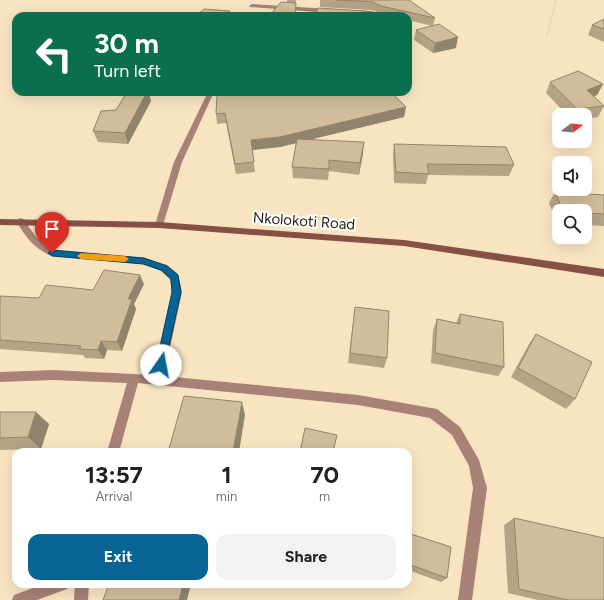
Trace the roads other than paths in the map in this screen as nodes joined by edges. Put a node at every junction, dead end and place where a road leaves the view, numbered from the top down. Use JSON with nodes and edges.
{"nodes":[{"id":1,"x":255,"y":0,"type":"edge"},
{"id":2,"x":340,"y":11,"type":"edge"},
{"id":3,"x":209,"y":96,"type":"edge"},
{"id":4,"x":20,"y":221,"type":"junction"},
{"id":5,"x":0,"y":222,"type":"edge"},
{"id":6,"x":159,"y":225,"type":"junction"},
{"id":7,"x":604,"y":273,"type":"edge"},
{"id":8,"x":0,"y":377,"type":"edge"},
{"id":9,"x":134,"y":378,"type":"junction"},
{"id":10,"x":158,"y":380,"type":"junction"},
{"id":11,"x":114,"y":448,"type":"edge"},
{"id":12,"x":51,"y":588,"type":"edge"},
{"id":13,"x":82,"y":588,"type":"edge"},
{"id":14,"x":19,"y":600,"type":"edge"},
{"id":15,"x":81,"y":600,"type":"edge"},
{"id":16,"x":465,"y":600,"type":"edge"}],
"edges":[{"from":1,"to":2,"type":"street"},
{"from":3,"to":6,"type":"street"},
{"from":4,"to":5,"type":"main road","name":"Nkolokoti Road"},
{"from":4,"to":6,"type":"main road","name":"Nkolokoti Road"},
{"from":4,"to":10,"type":"street"},
{"from":6,"to":7,"type":"main road","name":"Nkolokoti Road"},
{"from":8,"to":9,"type":"street"},
{"from":9,"to":10,"type":"street"},
{"from":9,"to":11,"type":"street"},
{"from":10,"to":16,"type":"street"},
{"from":12,"to":14,"type":"lane"},
{"from":13,"to":15,"type":"street"}]}
